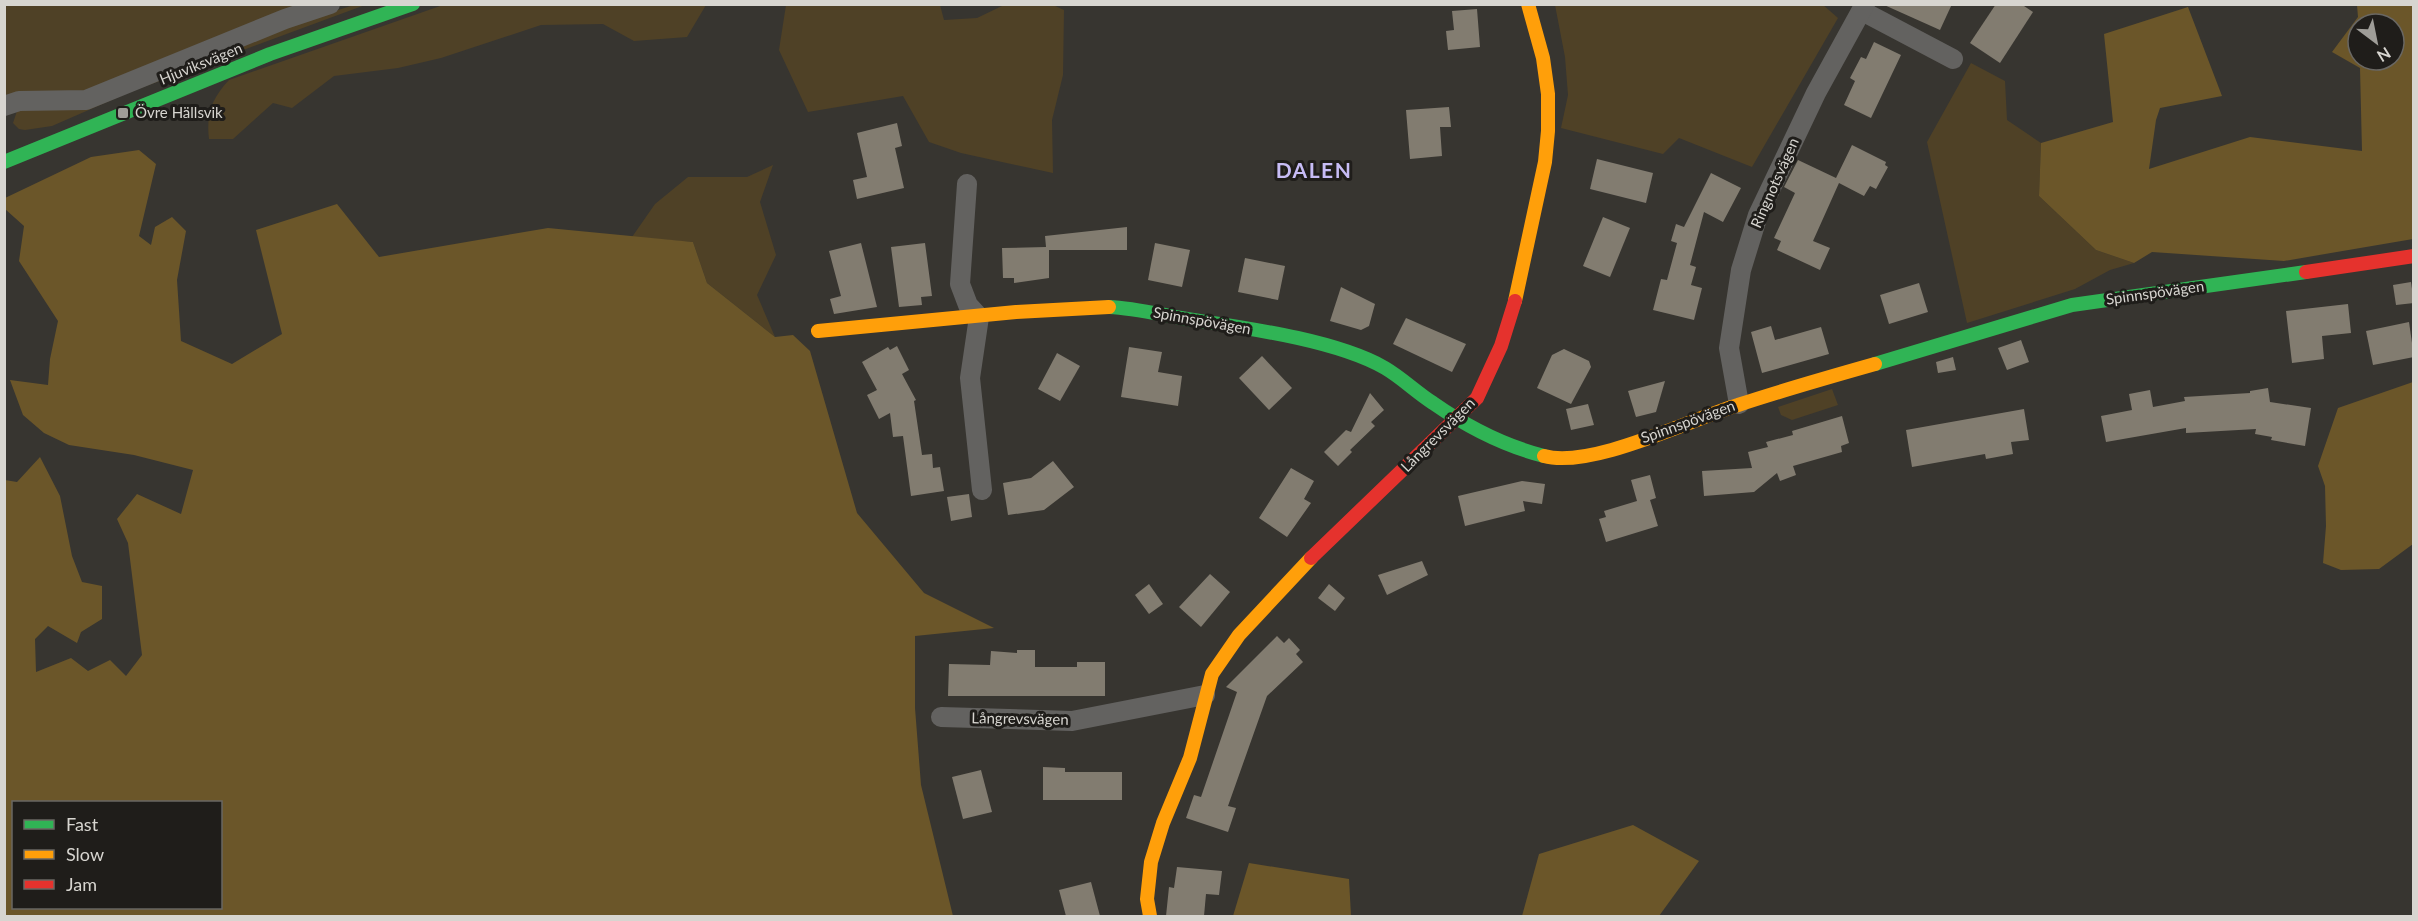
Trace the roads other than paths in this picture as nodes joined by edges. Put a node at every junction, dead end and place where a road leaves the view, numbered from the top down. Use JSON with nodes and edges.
{"nodes":[{"id":1,"x":330,"y":4,"type":"edge"},
{"id":2,"x":413,"y":4,"type":"edge"},
{"id":3,"x":1528,"y":4,"type":"edge"},
{"id":4,"x":1864,"y":8,"type":"edge"},
{"id":5,"x":1953,"y":59,"type":"dead end"},
{"id":6,"x":4,"y":106,"type":"edge"},
{"id":7,"x":6,"y":157,"type":"edge"},
{"id":8,"x":967,"y":184,"type":"dead end"},
{"id":9,"x":2414,"y":256,"type":"edge"},
{"id":10,"x":979,"y":317,"type":"junction"},
{"id":11,"x":818,"y":331,"type":"dead end"},
{"id":12,"x":1739,"y":404,"type":"junction"},
{"id":13,"x":1457,"y":417,"type":"junction"},
{"id":14,"x":981,"y":490,"type":"dead end"},
{"id":15,"x":1205,"y":695,"type":"junction"},
{"id":16,"x":940,"y":717,"type":"dead end"},
{"id":17,"x":1150,"y":916,"type":"edge"}],
"edges":[{"from":1,"to":6,"type":"street"},
{"from":2,"to":7,"type":"street","name":"Hjuviksvägen"},
{"from":3,"to":13,"type":"street","name":"Långrevsvägen"},
{"from":4,"to":5,"type":"street","name":"Ringnotsvägen"},
{"from":4,"to":12,"type":"street","name":"Ringnotsvägen"},
{"from":8,"to":10,"type":"street"},
{"from":9,"to":12,"type":"street","name":"Spinnspövägen"},
{"from":10,"to":11,"type":"street","name":"Spinnspövägen"},
{"from":10,"to":13,"type":"street","name":"Spinnspövägen"},
{"from":10,"to":14,"type":"street"},
{"from":12,"to":13,"type":"street","name":"Spinnspövägen"},
{"from":13,"to":15,"type":"street","name":"Långrevsvägen"},
{"from":15,"to":16,"type":"street","name":"Långrevsvägen"},
{"from":15,"to":17,"type":"street","name":"Långrevsvägen"}]}
